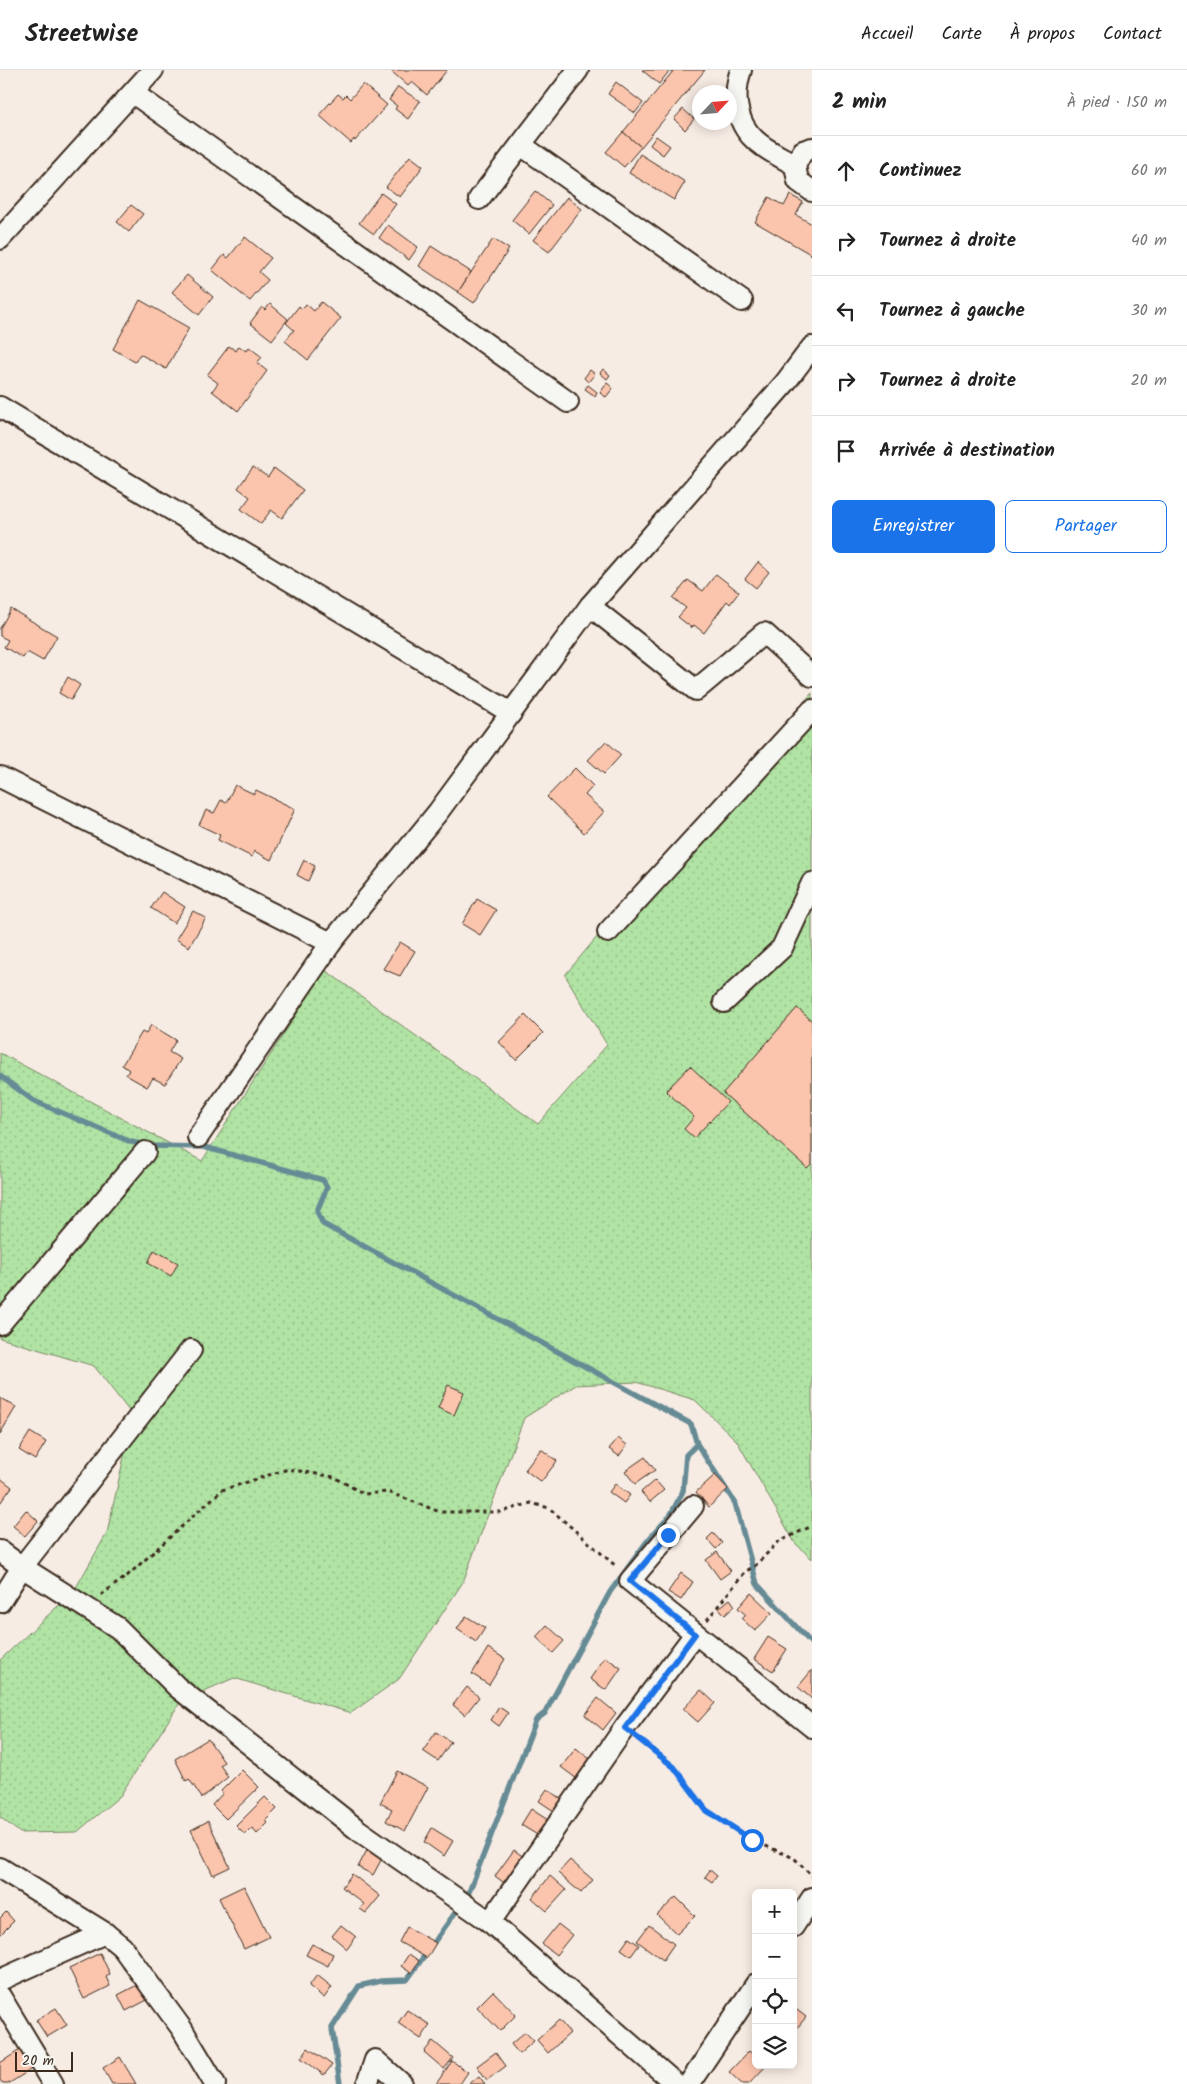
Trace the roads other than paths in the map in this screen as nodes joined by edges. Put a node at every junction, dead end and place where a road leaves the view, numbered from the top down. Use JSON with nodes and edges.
{"nodes":[{"id":1,"x":153,"y":70,"type":"edge"},
{"id":2,"x":578,"y":70,"type":"edge"},
{"id":3,"x":741,"y":70,"type":"edge"},
{"id":4,"x":133,"y":93,"type":"junction"},
{"id":5,"x":521,"y":145,"type":"junction"},
{"id":6,"x":812,"y":148,"type":"edge"},
{"id":7,"x":795,"y":165,"type":"junction"},
{"id":8,"x":812,"y":191,"type":"edge"},
{"id":9,"x":479,"y":199,"type":"dead end"},
{"id":10,"x":0,"y":239,"type":"edge"},
{"id":11,"x":742,"y":301,"type":"dead end"},
{"id":12,"x":812,"y":347,"type":"edge"},
{"id":13,"x":568,"y":402,"type":"dead end"},
{"id":14,"x":0,"y":407,"type":"edge"},
{"id":15,"x":590,"y":606,"type":"junction"},
{"id":16,"x":812,"y":676,"type":"edge"},
{"id":17,"x":812,"y":710,"type":"edge"},
{"id":18,"x":511,"y":713,"type":"junction"},
{"id":19,"x":0,"y":777,"type":"edge"},
{"id":20,"x":812,"y":883,"type":"edge"},
{"id":21,"x":608,"y":932,"type":"dead end"},
{"id":22,"x":331,"y":944,"type":"junction"},
{"id":23,"x":724,"y":1002,"type":"dead end"},
{"id":24,"x":198,"y":1136,"type":"dead end"},
{"id":25,"x":145,"y":1152,"type":"dead end"},
{"id":26,"x":0,"y":1324,"type":"edge"},
{"id":27,"x":191,"y":1350,"type":"dead end"},
{"id":28,"x":693,"y":1506,"type":"dead end"},
{"id":29,"x":0,"y":1551,"type":"edge"},
{"id":30,"x":22,"y":1568,"type":"junction"},
{"id":31,"x":0,"y":1602,"type":"edge"},
{"id":32,"x":695,"y":1634,"type":"junction"},
{"id":33,"x":812,"y":1727,"type":"edge"},
{"id":34,"x":0,"y":1868,"type":"edge"},
{"id":35,"x":812,"y":1898,"type":"edge"},
{"id":36,"x":797,"y":1921,"type":"edge"},
{"id":37,"x":490,"y":1922,"type":"junction"},
{"id":38,"x":104,"y":1933,"type":"junction"},
{"id":39,"x":0,"y":1980,"type":"edge"},
{"id":40,"x":752,"y":1990,"type":"edge"},
{"id":41,"x":0,"y":1996,"type":"edge"},
{"id":42,"x":53,"y":2084,"type":"edge"},
{"id":43,"x":215,"y":2084,"type":"edge"},
{"id":44,"x":367,"y":2084,"type":"edge"},
{"id":45,"x":402,"y":2084,"type":"edge"},
{"id":46,"x":676,"y":2084,"type":"edge"},
{"id":47,"x":690,"y":2084,"type":"edge"}],
"edges":[{"from":1,"to":4,"type":"street"},
{"from":2,"to":5,"type":"street"},
{"from":3,"to":7,"type":"street"},
{"from":4,"to":10,"type":"street"},
{"from":4,"to":13,"type":"street"},
{"from":5,"to":9,"type":"street"},
{"from":5,"to":11,"type":"street"},
{"from":6,"to":7,"type":"street"},
{"from":7,"to":8,"type":"street"},
{"from":12,"to":15,"type":"street"},
{"from":14,"to":18,"type":"street"},
{"from":15,"to":16,"type":"street"},
{"from":15,"to":18,"type":"street"},
{"from":17,"to":21,"type":"street"},
{"from":18,"to":22,"type":"street"},
{"from":19,"to":22,"type":"street"},
{"from":20,"to":23,"type":"street"},
{"from":22,"to":24,"type":"street"},
{"from":25,"to":26,"type":"street"},
{"from":27,"to":30,"type":"street"},
{"from":28,"to":32,"type":"street"},
{"from":29,"to":30,"type":"street"},
{"from":30,"to":31,"type":"street"},
{"from":30,"to":37,"type":"street"},
{"from":32,"to":33,"type":"street"},
{"from":32,"to":37,"type":"street"},
{"from":34,"to":38,"type":"street"},
{"from":35,"to":36,"type":"street"},
{"from":37,"to":46,"type":"street"},
{"from":38,"to":39,"type":"street"},
{"from":38,"to":43,"type":"street"},
{"from":40,"to":47,"type":"street"},
{"from":41,"to":42,"type":"street"},
{"from":44,"to":45,"type":"street"}]}
